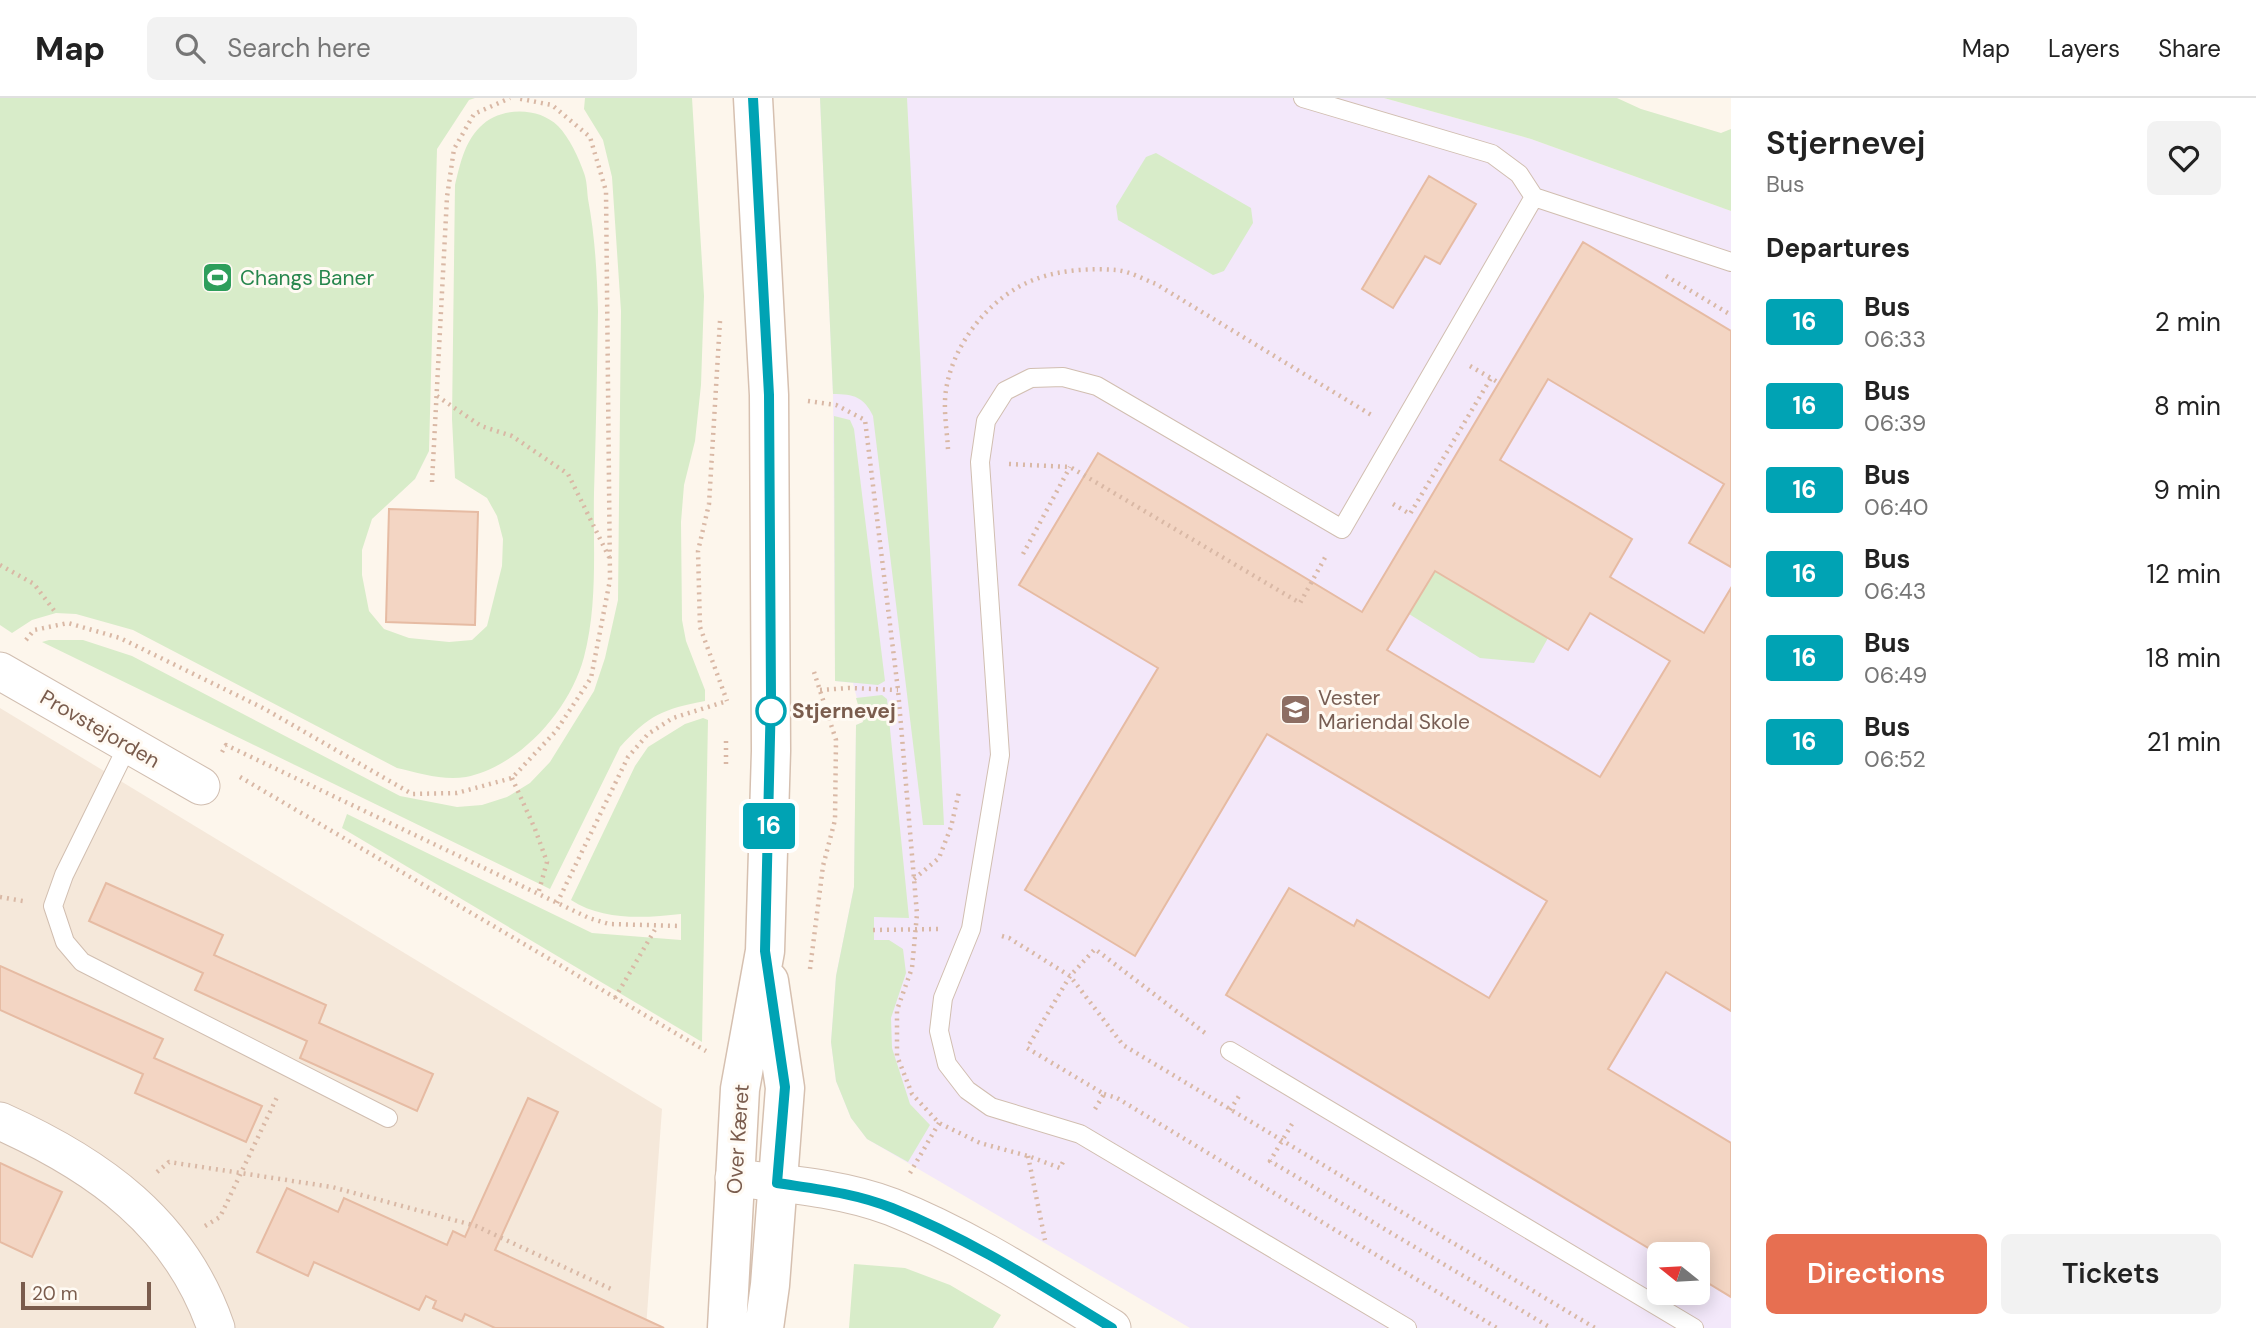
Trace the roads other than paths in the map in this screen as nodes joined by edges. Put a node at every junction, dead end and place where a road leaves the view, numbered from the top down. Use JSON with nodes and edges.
{"nodes":[{"id":1,"x":753,"y":98,"type":"edge"},
{"id":2,"x":1303,"y":98,"type":"edge"},
{"id":3,"x":1534,"y":197,"type":"junction"},
{"id":4,"x":1731,"y":262,"type":"edge"},
{"id":5,"x":9,"y":660,"type":"edge"},
{"id":6,"x":128,"y":745,"type":"junction"},
{"id":7,"x":208,"y":774,"type":"road end"},
{"id":8,"x":765,"y":951,"type":"junction"},
{"id":9,"x":1230,"y":1051,"type":"road end"},
{"id":10,"x":388,"y":1118,"type":"dead end"},
{"id":11,"x":0,"y":1121,"type":"edge"},
{"id":12,"x":734,"y":1178,"type":"junction"},
{"id":13,"x":777,"y":1183,"type":"junction"},
{"id":14,"x":216,"y":1328,"type":"edge"},
{"id":15,"x":727,"y":1328,"type":"edge"},
{"id":16,"x":764,"y":1328,"type":"edge"},
{"id":17,"x":1112,"y":1328,"type":"edge"},
{"id":18,"x":1407,"y":1328,"type":"edge"},
{"id":19,"x":1694,"y":1328,"type":"edge"}],
"edges":[{"from":1,"to":8,"type":"main road","name":"Over Kæret"},
{"from":2,"to":3,"type":"lane"},
{"from":3,"to":4,"type":"lane"},
{"from":3,"to":18,"type":"lane"},
{"from":5,"to":6,"type":"street","name":"Provstejorden"},
{"from":6,"to":7,"type":"street","name":"Provstejorden"},
{"from":6,"to":10,"type":"lane"},
{"from":8,"to":12,"type":"main road","name":"Over Kæret"},
{"from":8,"to":13,"type":"main road","name":"Over Kæret"},
{"from":9,"to":19,"type":"lane"},
{"from":11,"to":14,"type":"street"},
{"from":12,"to":13,"type":"street"},
{"from":12,"to":15,"type":"main road","name":"Over Kæret"},
{"from":13,"to":16,"type":"main road","name":"Over Kæret"},
{"from":13,"to":17,"type":"street"}]}
